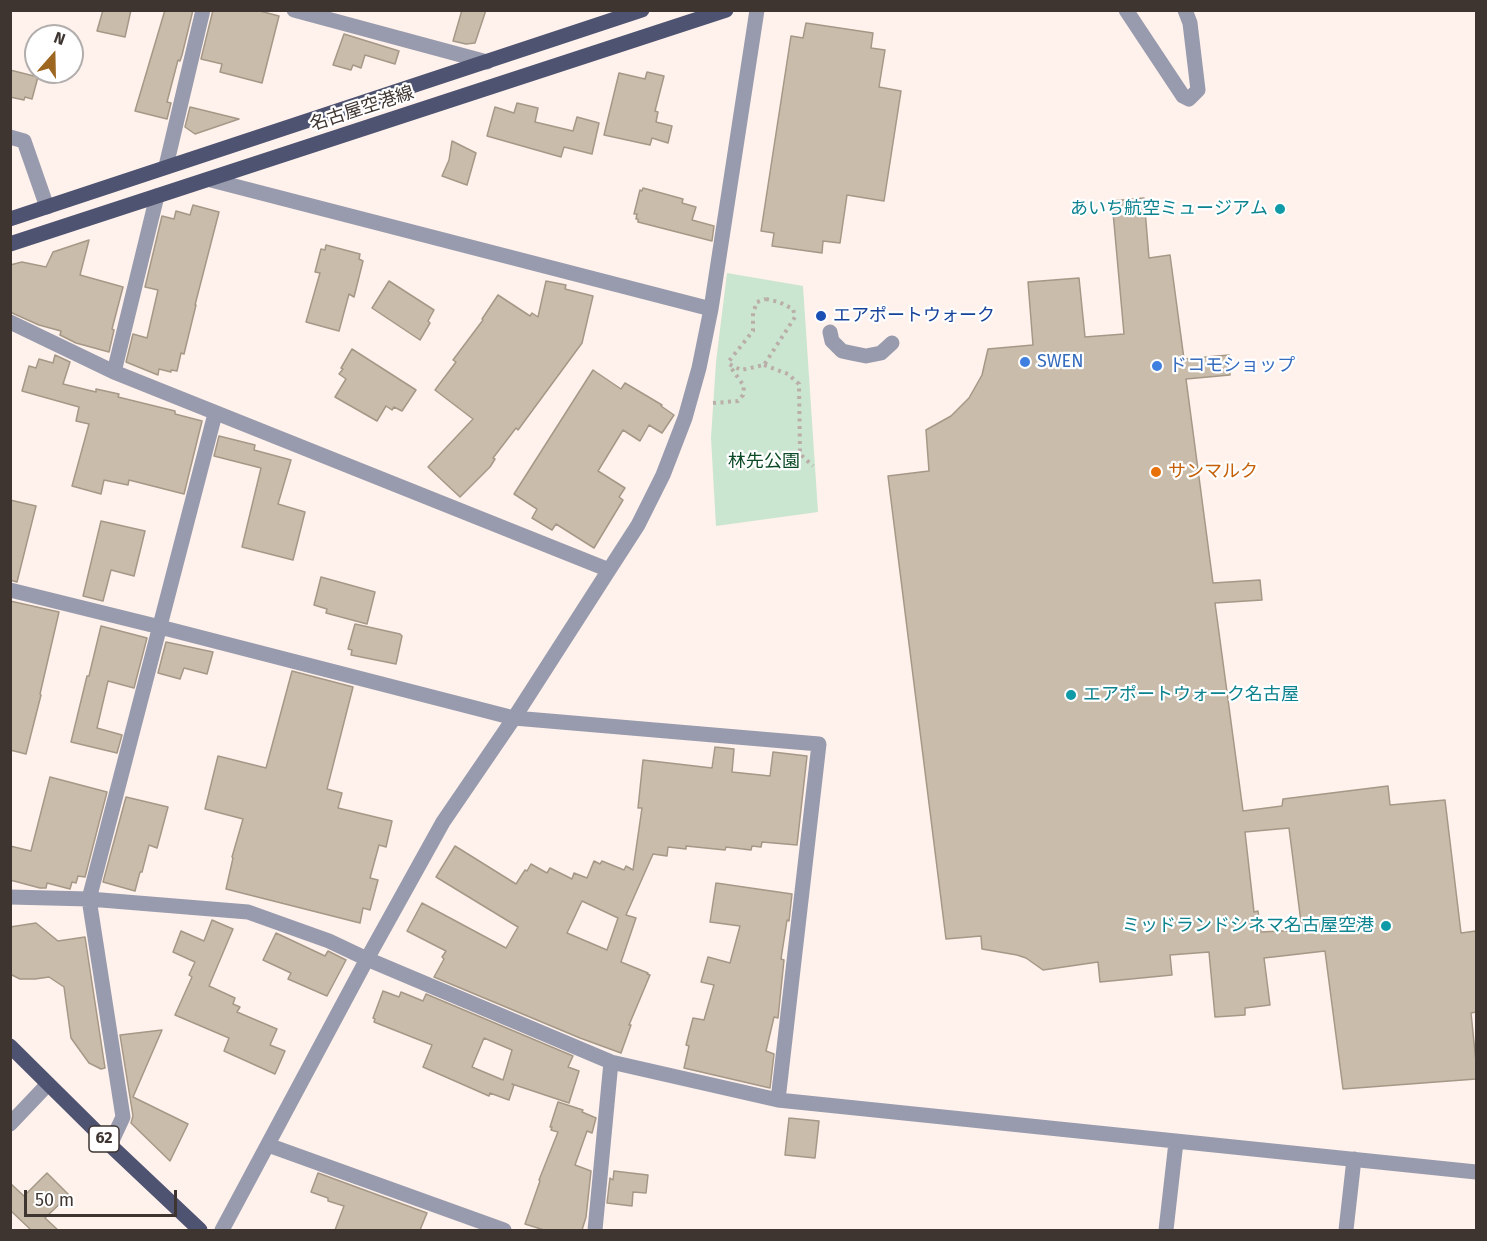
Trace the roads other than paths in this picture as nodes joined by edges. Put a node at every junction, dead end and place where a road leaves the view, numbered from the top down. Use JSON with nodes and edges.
{"nodes":[{"id":1,"x":203,"y":10,"type":"edge"},
{"id":2,"x":294,"y":10,"type":"edge"},
{"id":3,"x":642,"y":10,"type":"edge"},
{"id":4,"x":726,"y":10,"type":"edge"},
{"id":5,"x":757,"y":10,"type":"edge"},
{"id":6,"x":1126,"y":10,"type":"edge"},
{"id":7,"x":1185,"y":10,"type":"edge"},
{"id":8,"x":487,"y":62,"type":"junction"},
{"id":9,"x":10,"y":137,"type":"edge"},
{"id":10,"x":166,"y":166,"type":"junction"},
{"id":11,"x":211,"y":180,"type":"junction"},
{"id":12,"x":157,"y":196,"type":"junction"},
{"id":13,"x":47,"y":207,"type":"junction"},
{"id":14,"x":10,"y":219,"type":"edge"},
{"id":15,"x":10,"y":244,"type":"edge"},
{"id":16,"x":711,"y":309,"type":"junction"},
{"id":17,"x":10,"y":322,"type":"edge"},
{"id":18,"x":831,"y":332,"type":"dead end"},
{"id":19,"x":892,"y":343,"type":"dead end"},
{"id":20,"x":114,"y":372,"type":"junction"},
{"id":21,"x":215,"y":414,"type":"junction"},
{"id":22,"x":609,"y":570,"type":"junction"},
{"id":23,"x":10,"y":590,"type":"edge"},
{"id":24,"x":160,"y":627,"type":"junction"},
{"id":25,"x":514,"y":718,"type":"junction"},
{"id":26,"x":10,"y":897,"type":"edge"},
{"id":27,"x":89,"y":899,"type":"junction"},
{"id":28,"x":367,"y":959,"type":"junction"},
{"id":29,"x":10,"y":1046,"type":"edge"},
{"id":30,"x":611,"y":1062,"type":"junction"},
{"id":31,"x":48,"y":1084,"type":"junction"},
{"id":32,"x":778,"y":1100,"type":"junction"},
{"id":33,"x":10,"y":1124,"type":"edge"},
{"id":34,"x":1176,"y":1142,"type":"junction"},
{"id":35,"x":110,"y":1145,"type":"junction"},
{"id":36,"x":268,"y":1145,"type":"junction"},
{"id":37,"x":1354,"y":1160,"type":"junction"},
{"id":38,"x":1476,"y":1172,"type":"edge"},
{"id":39,"x":200,"y":1230,"type":"edge"},
{"id":40,"x":222,"y":1230,"type":"edge"},
{"id":41,"x":504,"y":1230,"type":"edge"},
{"id":42,"x":596,"y":1230,"type":"edge"},
{"id":43,"x":1166,"y":1230,"type":"edge"},
{"id":44,"x":1346,"y":1230,"type":"edge"}],
"edges":[{"from":1,"to":10,"type":"street"},
{"from":2,"to":8,"type":"street"},
{"from":3,"to":8,"type":"main road","name":"名古屋空港線"},
{"from":4,"to":11,"type":"main road","name":"名古屋空港線"},
{"from":5,"to":16,"type":"street"},
{"from":6,"to":7,"type":"street"},
{"from":8,"to":10,"type":"main road","name":"名古屋空港線"},
{"from":9,"to":13,"type":"street"},
{"from":10,"to":13,"type":"main road","name":"名古屋空港線"},
{"from":11,"to":12,"type":"main road","name":"名古屋空港線"},
{"from":11,"to":16,"type":"street"},
{"from":12,"to":15,"type":"main road","name":"名古屋空港線"},
{"from":12,"to":20,"type":"street"},
{"from":13,"to":14,"type":"main road","name":"名古屋空港線"},
{"from":16,"to":22,"type":"street"},
{"from":17,"to":20,"type":"street"},
{"from":18,"to":19,"type":"street"},
{"from":20,"to":21,"type":"street"},
{"from":21,"to":22,"type":"street"},
{"from":21,"to":24,"type":"street"},
{"from":22,"to":25,"type":"street"},
{"from":23,"to":24,"type":"street"},
{"from":24,"to":25,"type":"street"},
{"from":24,"to":27,"type":"street"},
{"from":25,"to":28,"type":"street"},
{"from":25,"to":32,"type":"street"},
{"from":26,"to":27,"type":"street"},
{"from":27,"to":28,"type":"street"},
{"from":27,"to":35,"type":"street"},
{"from":28,"to":30,"type":"street"},
{"from":28,"to":36,"type":"street"},
{"from":29,"to":31,"type":"main road","number":"62"},
{"from":30,"to":32,"type":"street"},
{"from":30,"to":42,"type":"street"},
{"from":31,"to":33,"type":"street"},
{"from":31,"to":35,"type":"main road","number":"62"},
{"from":32,"to":34,"type":"street"},
{"from":34,"to":37,"type":"street"},
{"from":34,"to":43,"type":"street"},
{"from":35,"to":39,"type":"main road","number":"62"},
{"from":36,"to":40,"type":"street"},
{"from":36,"to":41,"type":"street"},
{"from":37,"to":38,"type":"street"},
{"from":37,"to":44,"type":"street"}]}
